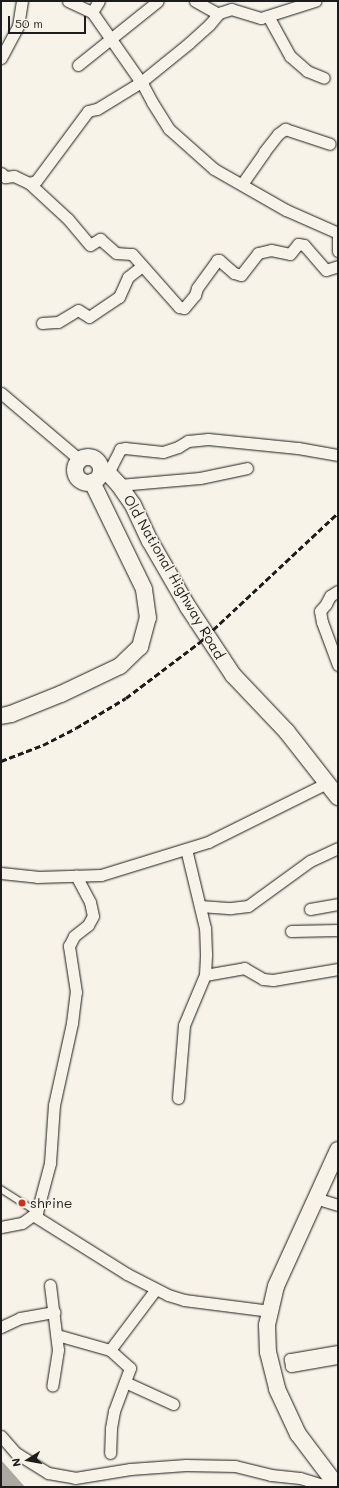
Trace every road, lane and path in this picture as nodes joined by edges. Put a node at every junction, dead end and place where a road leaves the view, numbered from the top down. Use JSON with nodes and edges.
{"nodes":[{"id":1,"x":22,"y":1,"type":"edge"},
{"id":2,"x":68,"y":1,"type":"edge"},
{"id":3,"x":99,"y":1,"type":"edge"},
{"id":4,"x":158,"y":1,"type":"edge"},
{"id":5,"x":195,"y":1,"type":"edge"},
{"id":6,"x":315,"y":1,"type":"edge"},
{"id":7,"x":92,"y":12,"type":"junction"},
{"id":8,"x":218,"y":14,"type":"junction"},
{"id":9,"x":268,"y":16,"type":"junction"},
{"id":10,"x":110,"y":39,"type":"junction"},
{"id":11,"x":1,"y":58,"type":"edge"},
{"id":12,"x":78,"y":65,"type":"dead end"},
{"id":13,"x":324,"y":78,"type":"dead end"},
{"id":14,"x":141,"y":82,"type":"junction"},
{"id":15,"x":330,"y":144,"type":"dead end"},
{"id":16,"x":1,"y":174,"type":"edge"},
{"id":17,"x":28,"y":183,"type":"junction"},
{"id":18,"x":242,"y":184,"type":"junction"},
{"id":19,"x":338,"y":233,"type":"edge"},
{"id":20,"x":338,"y":251,"type":"edge"},
{"id":21,"x":142,"y":266,"type":"junction"},
{"id":22,"x":338,"y":266,"type":"edge"},
{"id":23,"x":42,"y":323,"type":"dead end"},
{"id":24,"x":1,"y":393,"type":"edge"},
{"id":25,"x":338,"y":455,"type":"edge"},
{"id":26,"x":80,"y":460,"type":"junction"},
{"id":27,"x":247,"y":468,"type":"dead end"},
{"id":28,"x":100,"y":475,"type":"junction"},
{"id":29,"x":119,"y":485,"type":"junction"},
{"id":30,"x":338,"y":591,"type":"edge"},
{"id":31,"x":338,"y":665,"type":"edge"},
{"id":32,"x":1,"y":716,"type":"edge"},
{"id":33,"x":327,"y":783,"type":"junction"},
{"id":34,"x":338,"y":797,"type":"edge"},
{"id":35,"x":338,"y":848,"type":"edge"},
{"id":36,"x":186,"y":849,"type":"junction"},
{"id":37,"x":1,"y":873,"type":"edge"},
{"id":38,"x":76,"y":876,"type":"junction"},
{"id":39,"x":338,"y":904,"type":"edge"},
{"id":40,"x":200,"y":906,"type":"junction"},
{"id":41,"x":310,"y":909,"type":"dead end"},
{"id":42,"x":338,"y":930,"type":"edge"},
{"id":43,"x":291,"y":931,"type":"dead end"},
{"id":44,"x":338,"y":969,"type":"edge"},
{"id":45,"x":205,"y":975,"type":"junction"},
{"id":46,"x":178,"y":1098,"type":"dead end"},
{"id":47,"x":338,"y":1150,"type":"edge"},
{"id":48,"x":1,"y":1189,"type":"edge"},
{"id":49,"x":315,"y":1198,"type":"junction"},
{"id":50,"x":338,"y":1205,"type":"edge"},
{"id":51,"x":35,"y":1214,"type":"junction"},
{"id":52,"x":1,"y":1227,"type":"edge"},
{"id":53,"x":50,"y":1284,"type":"dead end"},
{"id":54,"x":156,"y":1289,"type":"junction"},
{"id":55,"x":270,"y":1311,"type":"junction"},
{"id":56,"x":54,"y":1312,"type":"junction"},
{"id":57,"x":1,"y":1327,"type":"edge"},
{"id":58,"x":57,"y":1335,"type":"junction"},
{"id":59,"x":110,"y":1350,"type":"junction"},
{"id":60,"x":338,"y":1351,"type":"edge"},
{"id":61,"x":338,"y":1358,"type":"edge"},
{"id":62,"x":125,"y":1382,"type":"junction"},
{"id":63,"x":52,"y":1386,"type":"dead end"},
{"id":64,"x":173,"y":1404,"type":"dead end"},
{"id":65,"x":1,"y":1436,"type":"edge"},
{"id":66,"x":110,"y":1453,"type":"dead end"},
{"id":67,"x":329,"y":1487,"type":"edge"},
{"id":68,"x":338,"y":1487,"type":"edge"}],
"edges":[{"from":1,"to":11,"type":"street"},
{"from":2,"to":7,"type":"street"},
{"from":3,"to":7,"type":"street"},
{"from":4,"to":10,"type":"street"},
{"from":5,"to":8,"type":"street"},
{"from":6,"to":9,"type":"street"},
{"from":7,"to":10,"type":"street"},
{"from":8,"to":9,"type":"street"},
{"from":8,"to":14,"type":"street"},
{"from":9,"to":13,"type":"street"},
{"from":10,"to":12,"type":"street"},
{"from":10,"to":14,"type":"street"},
{"from":14,"to":17,"type":"street"},
{"from":14,"to":18,"type":"street"},
{"from":15,"to":18,"type":"street"},
{"from":16,"to":17,"type":"street"},
{"from":17,"to":21,"type":"street"},
{"from":18,"to":19,"type":"street"},
{"from":19,"to":20,"type":"street"},
{"from":21,"to":22,"type":"street"},
{"from":21,"to":23,"type":"street"},
{"from":24,"to":26,"type":"street"},
{"from":25,"to":28,"type":"street"},
{"from":26,"to":28,"type":"main road"},
{"from":26,"to":28,"type":"main road"},
{"from":27,"to":29,"type":"street"},
{"from":28,"to":29,"type":"main road","name":"Old National Highway Road"},
{"from":28,"to":32,"type":"main road"},
{"from":29,"to":33,"type":"main road","name":"Old National Highway Road"},
{"from":30,"to":31,"type":"street"},
{"from":33,"to":34,"type":"main road","name":"Old National Highway Road"},
{"from":33,"to":36,"type":"street"},
{"from":35,"to":40,"type":"street"},
{"from":36,"to":38,"type":"street"},
{"from":36,"to":40,"type":"street"},
{"from":37,"to":38,"type":"street"},
{"from":38,"to":51,"type":"street"},
{"from":39,"to":41,"type":"street"},
{"from":40,"to":45,"type":"street"},
{"from":42,"to":43,"type":"street"},
{"from":44,"to":45,"type":"street"},
{"from":45,"to":46,"type":"street"},
{"from":47,"to":49,"type":"main road"},
{"from":48,"to":51,"type":"lane"},
{"from":49,"to":50,"type":"street"},
{"from":49,"to":55,"type":"main road"},
{"from":51,"to":52,"type":"street"},
{"from":51,"to":54,"type":"street"},
{"from":53,"to":56,"type":"street"},
{"from":54,"to":55,"type":"street"},
{"from":54,"to":59,"type":"street"},
{"from":55,"to":68,"type":"main road"},
{"from":56,"to":57,"type":"street"},
{"from":56,"to":58,"type":"street"},
{"from":58,"to":59,"type":"street"},
{"from":58,"to":63,"type":"street"},
{"from":59,"to":62,"type":"street"},
{"from":60,"to":61,"type":"street"},
{"from":62,"to":64,"type":"street"},
{"from":62,"to":66,"type":"street"},
{"from":65,"to":67,"type":"street"}]}
